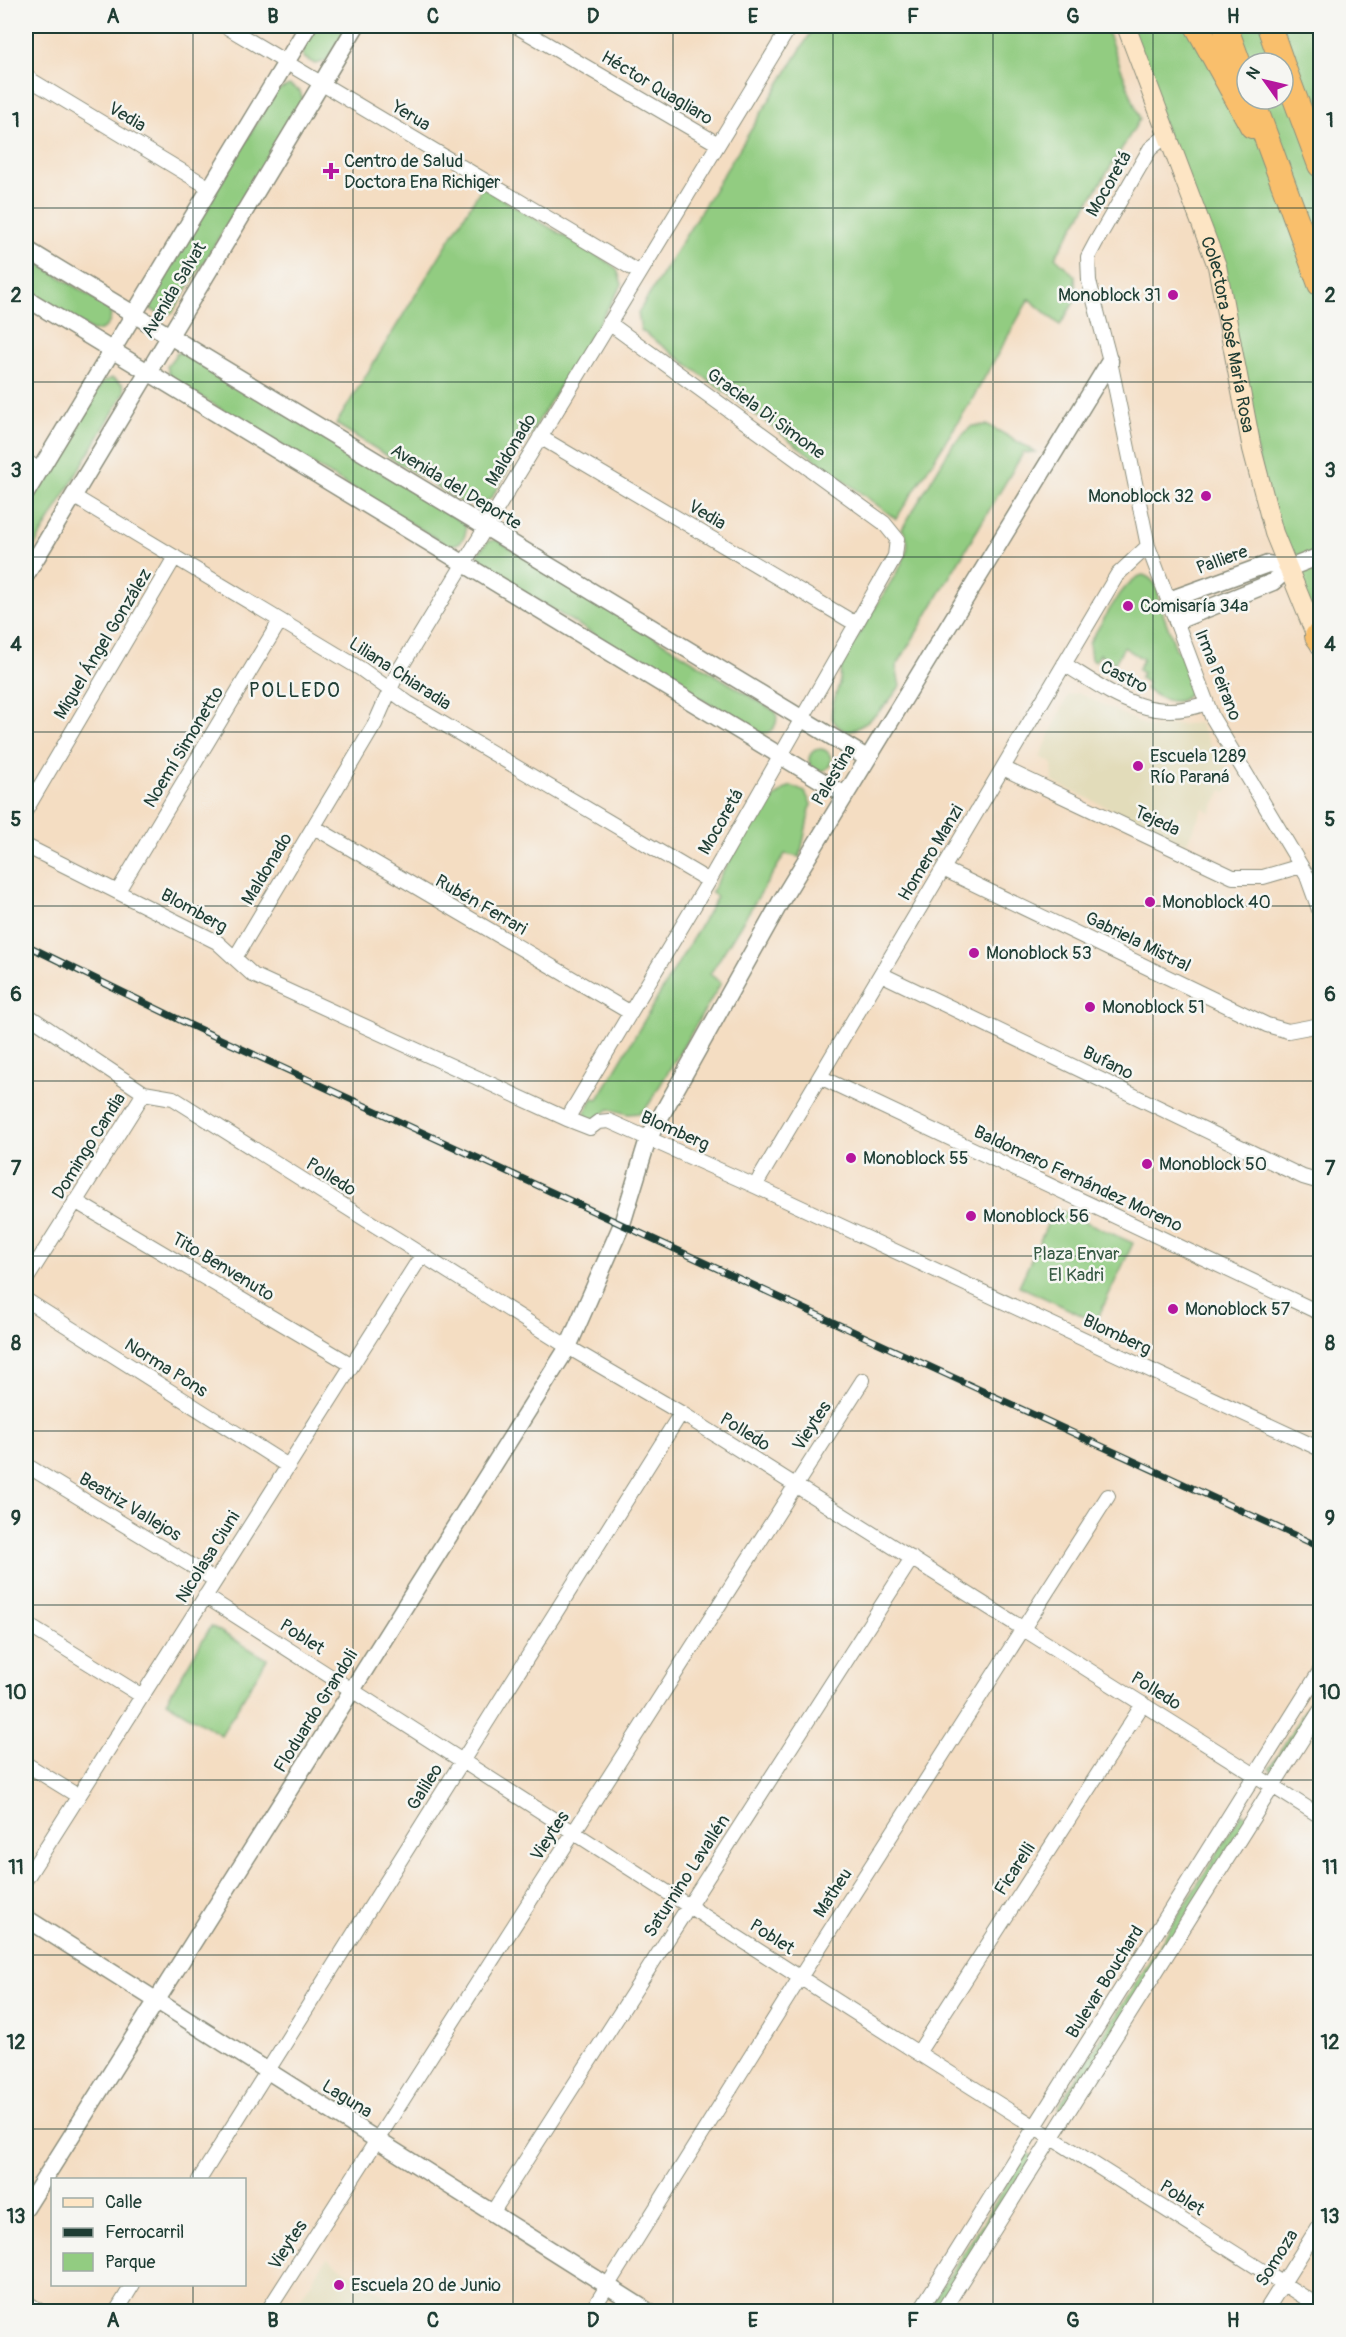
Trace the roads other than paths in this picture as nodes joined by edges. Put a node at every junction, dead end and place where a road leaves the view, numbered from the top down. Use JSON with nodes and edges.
{"nodes":[{"id":1,"x":225,"y":26,"type":"edge"},
{"id":2,"x":308,"y":26,"type":"edge"},
{"id":3,"x":356,"y":26,"type":"edge"},
{"id":4,"x":516,"y":26,"type":"edge"},
{"id":5,"x":790,"y":26,"type":"edge"},
{"id":6,"x":1126,"y":26,"type":"edge"},
{"id":7,"x":1197,"y":26,"type":"edge"},
{"id":8,"x":1225,"y":26,"type":"edge"},
{"id":9,"x":1269,"y":26,"type":"edge"},
{"id":10,"x":1278,"y":51,"type":"edge"},
{"id":11,"x":1235,"y":53,"type":"edge"},
{"id":12,"x":286,"y":62,"type":"junction"},
{"id":13,"x":26,"y":77,"type":"edge"},
{"id":14,"x":321,"y":83,"type":"junction"},
{"id":15,"x":1295,"y":83,"type":"edge"},
{"id":16,"x":1295,"y":99,"type":"edge"},
{"id":17,"x":1256,"y":111,"type":"edge"},
{"id":18,"x":1320,"y":120,"type":"edge"},
{"id":19,"x":1168,"y":134,"type":"junction"},
{"id":20,"x":718,"y":144,"type":"junction"},
{"id":21,"x":1320,"y":165,"type":"edge"},
{"id":22,"x":1276,"y":166,"type":"junction"},
{"id":23,"x":210,"y":188,"type":"junction"},
{"id":24,"x":26,"y":249,"type":"edge"},
{"id":25,"x":1088,"y":257,"type":"joint"},
{"id":26,"x":640,"y":273,"type":"junction"},
{"id":27,"x":1320,"y":284,"type":"edge"},
{"id":28,"x":26,"y":298,"type":"edge"},
{"id":29,"x":134,"y":314,"type":"junction"},
{"id":30,"x":609,"y":323,"type":"junction"},
{"id":31,"x":169,"y":336,"type":"junction"},
{"id":32,"x":111,"y":350,"type":"junction"},
{"id":33,"x":1110,"y":361,"type":"junction"},
{"id":34,"x":148,"y":372,"type":"junction"},
{"id":35,"x":540,"y":436,"type":"junction"},
{"id":36,"x":32,"y":466,"type":"edge"},
{"id":37,"x":26,"y":493,"type":"edge"},
{"id":38,"x":73,"y":496,"type":"junction"},
{"id":39,"x":485,"y":527,"type":"junction"},
{"id":40,"x":897,"y":539,"type":"joint"},
{"id":41,"x":1148,"y":546,"type":"junction"},
{"id":42,"x":1320,"y":556,"type":"edge"},
{"id":43,"x":175,"y":558,"type":"junction"},
{"id":44,"x":463,"y":564,"type":"junction"},
{"id":45,"x":1289,"y":568,"type":"junction"},
{"id":46,"x":26,"y":575,"type":"edge"},
{"id":47,"x":1169,"y":600,"type":"junction"},
{"id":48,"x":280,"y":621,"type":"junction"},
{"id":49,"x":1177,"y":621,"type":"junction"},
{"id":50,"x":856,"y":624,"type":"junction"},
{"id":51,"x":1319,"y":641,"type":"edge"},
{"id":52,"x":1064,"y":664,"type":"junction"},
{"id":53,"x":390,"y":690,"type":"junction"},
{"id":54,"x":1206,"y":703,"type":"junction"},
{"id":55,"x":801,"y":718,"type":"junction"},
{"id":56,"x":780,"y":755,"type":"junction"},
{"id":57,"x":867,"y":758,"type":"junction"},
{"id":58,"x":1003,"y":768,"type":"junction"},
{"id":59,"x":845,"y":795,"type":"junction"},
{"id":60,"x":26,"y":810,"type":"edge"},
{"id":61,"x":314,"y":827,"type":"junction"},
{"id":62,"x":26,"y":846,"type":"edge"},
{"id":63,"x":1301,"y":866,"type":"junction"},
{"id":64,"x":943,"y":869,"type":"junction"},
{"id":65,"x":709,"y":881,"type":"junction"},
{"id":66,"x":118,"y":891,"type":"junction"},
{"id":67,"x":1320,"y":912,"type":"edge"},
{"id":68,"x":235,"y":958,"type":"junction"},
{"id":69,"x":881,"y":974,"type":"junction"},
{"id":70,"x":631,"y":1013,"type":"junction"},
{"id":71,"x":26,"y":1014,"type":"edge"},
{"id":72,"x":1320,"y":1025,"type":"edge"},
{"id":73,"x":820,"y":1077,"type":"junction"},
{"id":74,"x":144,"y":1093,"type":"junction"},
{"id":75,"x":567,"y":1119,"type":"junction"},
{"id":76,"x":648,"y":1138,"type":"junction"},
{"id":77,"x":1320,"y":1182,"type":"edge"},
{"id":78,"x":755,"y":1186,"type":"junction"},
{"id":79,"x":75,"y":1201,"type":"junction"},
{"id":80,"x":622,"y":1224,"type":"joint"},
{"id":81,"x":422,"y":1255,"type":"junction"},
{"id":82,"x":26,"y":1280,"type":"edge"},
{"id":83,"x":26,"y":1300,"type":"edge"},
{"id":84,"x":1320,"y":1313,"type":"edge"},
{"id":85,"x":568,"y":1347,"type":"junction"},
{"id":86,"x":352,"y":1365,"type":"junction"},
{"id":87,"x":863,"y":1380,"type":"dead end"},
{"id":88,"x":681,"y":1413,"type":"junction"},
{"id":89,"x":1320,"y":1449,"type":"edge"},
{"id":90,"x":26,"y":1465,"type":"edge"},
{"id":91,"x":288,"y":1466,"type":"junction"},
{"id":92,"x":795,"y":1485,"type":"junction"},
{"id":93,"x":1108,"y":1496,"type":"dead end"},
{"id":94,"x":912,"y":1558,"type":"junction"},
{"id":95,"x":215,"y":1580,"type":"junction"},
{"id":96,"x":205,"y":1596,"type":"junction"},
{"id":97,"x":26,"y":1624,"type":"edge"},
{"id":98,"x":1023,"y":1628,"type":"junction"},
{"id":99,"x":1320,"y":1671,"type":"edge"},
{"id":100,"x":352,"y":1691,"type":"junction"},
{"id":101,"x":142,"y":1696,"type":"junction"},
{"id":102,"x":1143,"y":1704,"type":"junction"},
{"id":103,"x":1320,"y":1711,"type":"edge"},
{"id":104,"x":463,"y":1761,"type":"junction"},
{"id":105,"x":26,"y":1764,"type":"edge"},
{"id":106,"x":1256,"y":1775,"type":"junction"},
{"id":107,"x":1273,"y":1786,"type":"junction"},
{"id":108,"x":78,"y":1796,"type":"junction"},
{"id":109,"x":1320,"y":1816,"type":"edge"},
{"id":110,"x":574,"y":1832,"type":"junction"},
{"id":111,"x":26,"y":1879,"type":"edge"},
{"id":112,"x":689,"y":1905,"type":"junction"},
{"id":113,"x":26,"y":1918,"type":"edge"},
{"id":114,"x":801,"y":1976,"type":"junction"},
{"id":115,"x":157,"y":2001,"type":"junction"},
{"id":116,"x":918,"y":2053,"type":"junction"},
{"id":117,"x":267,"y":2071,"type":"junction"},
{"id":118,"x":1037,"y":2127,"type":"junction"},
{"id":119,"x":1053,"y":2137,"type":"junction"},
{"id":120,"x":376,"y":2140,"type":"junction"},
{"id":121,"x":200,"y":2178,"type":"edge"},
{"id":122,"x":26,"y":2208,"type":"edge"},
{"id":123,"x":492,"y":2213,"type":"junction"},
{"id":124,"x":1320,"y":2224,"type":"edge"},
{"id":125,"x":1282,"y":2283,"type":"junction"},
{"id":126,"x":132,"y":2286,"type":"edge"},
{"id":127,"x":607,"y":2286,"type":"junction"},
{"id":128,"x":26,"y":2302,"type":"edge"},
{"id":129,"x":1320,"y":2307,"type":"edge"},
{"id":130,"x":41,"y":2312,"type":"edge"},
{"id":131,"x":116,"y":2312,"type":"edge"},
{"id":132,"x":267,"y":2312,"type":"edge"},
{"id":133,"x":591,"y":2312,"type":"edge"},
{"id":134,"x":649,"y":2312,"type":"edge"},
{"id":135,"x":919,"y":2312,"type":"edge"},
{"id":136,"x":942,"y":2312,"type":"edge"},
{"id":137,"x":1265,"y":2312,"type":"edge"}],
"edges":[{"from":1,"to":12,"type":"street","name":"Yerua"},
{"from":2,"to":12,"type":"street","name":"Avenida Salvat"},
{"from":3,"to":14,"type":"street","name":"Avenida Salvat"},
{"from":4,"to":20,"type":"street","name":"Héctor Quagliaro"},
{"from":5,"to":20,"type":"street","name":"Maldonado"},
{"from":6,"to":19,"type":"main road","name":"Colectora José María Rosa"},
{"from":7,"to":22,"type":"highway"},
{"from":8,"to":11,"type":"highway"},
{"from":9,"to":10,"type":"highway"},
{"from":12,"to":14,"type":"street","name":"Yerua"},
{"from":12,"to":23,"type":"street","name":"Avenida Salvat"},
{"from":13,"to":23,"type":"street","name":"Vedia"},
{"from":14,"to":26,"type":"street","name":"Yerua"},
{"from":14,"to":31,"type":"street","name":"Avenida Salvat"},
{"from":15,"to":18,"type":"highway"},
{"from":16,"to":21,"type":"highway"},
{"from":17,"to":22,"type":"highway"},
{"from":19,"to":25,"type":"street","name":"Mocoretá"},
{"from":19,"to":45,"type":"main road","name":"Colectora José María Rosa"},
{"from":20,"to":26,"type":"street","name":"Maldonado"},
{"from":22,"to":27,"type":"highway"},
{"from":23,"to":29,"type":"street","name":"Avenida Salvat"},
{"from":24,"to":29,"type":"street","name":"Avenida del Deporte"},
{"from":25,"to":33,"type":"street","name":"Irma Peirano"},
{"from":26,"to":30,"type":"street","name":"Maldonado"},
{"from":28,"to":32,"type":"street"},
{"from":29,"to":31,"type":"street","name":"Avenida del Deporte"},
{"from":29,"to":32,"type":"street","name":"Avenida Salvat"},
{"from":30,"to":35,"type":"street","name":"Maldonado"},
{"from":30,"to":40,"type":"street","name":"Graciela Di Simone"},
{"from":31,"to":34,"type":"street","name":"Avenida Salvat"},
{"from":31,"to":39,"type":"street","name":"Avenida del Deporte"},
{"from":32,"to":34,"type":"street"},
{"from":32,"to":36,"type":"street","name":"Avenida Salvat"},
{"from":33,"to":41,"type":"street","name":"Irma Peirano"},
{"from":33,"to":57,"type":"street","name":"Palestina"},
{"from":34,"to":38,"type":"street","name":"Avenida Salvat"},
{"from":34,"to":44,"type":"street"},
{"from":35,"to":39,"type":"street","name":"Maldonado"},
{"from":35,"to":50,"type":"street","name":"Vedia"},
{"from":36,"to":37,"type":"street","name":"Avenida Salvat"},
{"from":38,"to":43,"type":"street","name":"Liliana Chiaradia"},
{"from":38,"to":46,"type":"street","name":"Avenida Salvat"},
{"from":39,"to":44,"type":"street","name":"Maldonado"},
{"from":39,"to":55,"type":"street","name":"Avenida del Deporte"},
{"from":40,"to":50,"type":"street","name":"Mocoretá"},
{"from":41,"to":47,"type":"street","name":"Irma Peirano"},
{"from":41,"to":52,"type":"street","name":"Homero Manzi"},
{"from":42,"to":45,"type":"street","name":"Palliere"},
{"from":43,"to":48,"type":"street","name":"Liliana Chiaradia"},
{"from":43,"to":60,"type":"street","name":"Miguel Ángel González"},
{"from":44,"to":53,"type":"street","name":"Maldonado"},
{"from":44,"to":56,"type":"street"},
{"from":45,"to":47,"type":"street","name":"Palliere"},
{"from":45,"to":49,"type":"street","name":"Palliere"},
{"from":45,"to":51,"type":"main road","name":"Colectora José María Rosa"},
{"from":47,"to":49,"type":"street","name":"Irma Peirano"},
{"from":48,"to":53,"type":"street","name":"Liliana Chiaradia"},
{"from":48,"to":66,"type":"street","name":"Noemí Simonetto"},
{"from":49,"to":54,"type":"street","name":"Irma Peirano"},
{"from":50,"to":55,"type":"street","name":"Mocoretá"},
{"from":52,"to":54,"type":"street","name":"Castro"},
{"from":52,"to":58,"type":"street","name":"Homero Manzi"},
{"from":53,"to":61,"type":"street","name":"Maldonado"},
{"from":53,"to":65,"type":"street","name":"Liliana Chiaradia"},
{"from":54,"to":63,"type":"street","name":"Irma Peirano"},
{"from":55,"to":56,"type":"street","name":"Mocoretá"},
{"from":55,"to":57,"type":"street","name":"Avenida del Deporte"},
{"from":56,"to":59,"type":"street"},
{"from":56,"to":65,"type":"street","name":"Mocoretá"},
{"from":57,"to":59,"type":"street","name":"Palestina"},
{"from":58,"to":63,"type":"street","name":"Tejeda"},
{"from":58,"to":64,"type":"street","name":"Homero Manzi"},
{"from":59,"to":76,"type":"street","name":"Palestina"},
{"from":61,"to":68,"type":"street","name":"Maldonado"},
{"from":61,"to":70,"type":"street","name":"Rubén Ferrari"},
{"from":62,"to":66,"type":"street","name":"Blomberg"},
{"from":63,"to":67,"type":"street","name":"Irma Peirano"},
{"from":64,"to":69,"type":"street","name":"Homero Manzi"},
{"from":64,"to":72,"type":"street","name":"Gabriela Mistral"},
{"from":65,"to":70,"type":"street","name":"Mocoretá"},
{"from":66,"to":68,"type":"street","name":"Blomberg"},
{"from":68,"to":75,"type":"street","name":"Blomberg"},
{"from":69,"to":73,"type":"street","name":"Homero Manzi"},
{"from":69,"to":77,"type":"street","name":"Bufano"},
{"from":70,"to":75,"type":"street","name":"Mocoretá"},
{"from":71,"to":74,"type":"street"},
{"from":73,"to":78,"type":"street","name":"Homero Manzi"},
{"from":73,"to":84,"type":"street","name":"Baldomero Fernández Moreno"},
{"from":74,"to":79,"type":"street","name":"Domingo Candia"},
{"from":74,"to":81,"type":"street","name":"Polledo"},
{"from":75,"to":76,"type":"street","name":"Blomberg"},
{"from":76,"to":78,"type":"street","name":"Blomberg"},
{"from":76,"to":80,"type":"street","name":"Palestina"},
{"from":78,"to":89,"type":"street","name":"Blomberg"},
{"from":79,"to":82,"type":"street","name":"Domingo Candia"},
{"from":79,"to":86,"type":"street","name":"Tito Benvenuto"},
{"from":80,"to":85,"type":"street","name":"Floduardo Grandoli"},
{"from":81,"to":85,"type":"street","name":"Polledo"},
{"from":81,"to":86,"type":"street","name":"Nicolasa Ciuni"},
{"from":83,"to":91,"type":"street","name":"Norma Pons"},
{"from":85,"to":88,"type":"street","name":"Polledo"},
{"from":85,"to":100,"type":"street","name":"Floduardo Grandoli"},
{"from":86,"to":91,"type":"street","name":"Nicolasa Ciuni"},
{"from":87,"to":92,"type":"street","name":"Vieytes"},
{"from":88,"to":92,"type":"street","name":"Polledo"},
{"from":88,"to":104,"type":"street","name":"Galileo"},
{"from":90,"to":95,"type":"street","name":"Beatriz Vallejos"},
{"from":91,"to":95,"type":"street","name":"Nicolasa Ciuni"},
{"from":92,"to":94,"type":"street","name":"Polledo"},
{"from":92,"to":110,"type":"street","name":"Vieytes"},
{"from":93,"to":98,"type":"street","name":"Matheu"},
{"from":94,"to":98,"type":"street","name":"Polledo"},
{"from":94,"to":112,"type":"street","name":"Saturnino Lavallén"},
{"from":95,"to":96,"type":"street","name":"Nicolasa Ciuni"},
{"from":96,"to":100,"type":"street","name":"Poblet"},
{"from":96,"to":101,"type":"street","name":"Nicolasa Ciuni"},
{"from":97,"to":101,"type":"street"},
{"from":98,"to":102,"type":"street","name":"Polledo"},
{"from":98,"to":114,"type":"street","name":"Matheu"},
{"from":99,"to":106,"type":"street","name":"Bulevar Bouchard"},
{"from":100,"to":104,"type":"street","name":"Poblet"},
{"from":100,"to":115,"type":"street","name":"Floduardo Grandoli"},
{"from":101,"to":108,"type":"street","name":"Nicolasa Ciuni"},
{"from":102,"to":106,"type":"street","name":"Polledo"},
{"from":102,"to":116,"type":"street","name":"Ficarelli"},
{"from":103,"to":107,"type":"street"},
{"from":104,"to":110,"type":"street","name":"Poblet"},
{"from":104,"to":117,"type":"street","name":"Galileo"},
{"from":105,"to":108,"type":"street"},
{"from":106,"to":107,"type":"street","name":"Polledo"},
{"from":106,"to":118,"type":"street","name":"Bulevar Bouchard"},
{"from":107,"to":109,"type":"street","name":"Polledo"},
{"from":107,"to":119,"type":"street"},
{"from":108,"to":111,"type":"street","name":"Nicolasa Ciuni"},
{"from":110,"to":112,"type":"street","name":"Poblet"},
{"from":110,"to":120,"type":"street","name":"Vieytes"},
{"from":112,"to":114,"type":"street","name":"Poblet"},
{"from":112,"to":123,"type":"street","name":"Saturnino Lavallén"},
{"from":113,"to":115,"type":"street","name":"Laguna"},
{"from":114,"to":116,"type":"street","name":"Poblet"},
{"from":114,"to":127,"type":"street","name":"Matheu"},
{"from":115,"to":117,"type":"street","name":"Laguna"},
{"from":115,"to":122,"type":"street","name":"Floduardo Grandoli"},
{"from":116,"to":118,"type":"street","name":"Poblet"},
{"from":117,"to":120,"type":"street","name":"Laguna"},
{"from":117,"to":121,"type":"street","name":"Galileo"},
{"from":118,"to":119,"type":"street","name":"Poblet"},
{"from":118,"to":135,"type":"street","name":"Bulevar Bouchard"},
{"from":119,"to":125,"type":"street","name":"Poblet"},
{"from":119,"to":136,"type":"street"},
{"from":120,"to":123,"type":"street","name":"Laguna"},
{"from":120,"to":132,"type":"street","name":"Vieytes"},
{"from":123,"to":127,"type":"street","name":"Laguna"},
{"from":124,"to":125,"type":"street","name":"Somoza"},
{"from":125,"to":129,"type":"street","name":"Poblet"},
{"from":125,"to":137,"type":"street","name":"Somoza"},
{"from":126,"to":131,"type":"street"},
{"from":127,"to":133,"type":"street","name":"Matheu"},
{"from":127,"to":134,"type":"street","name":"Laguna"},
{"from":128,"to":130,"type":"street"}]}
